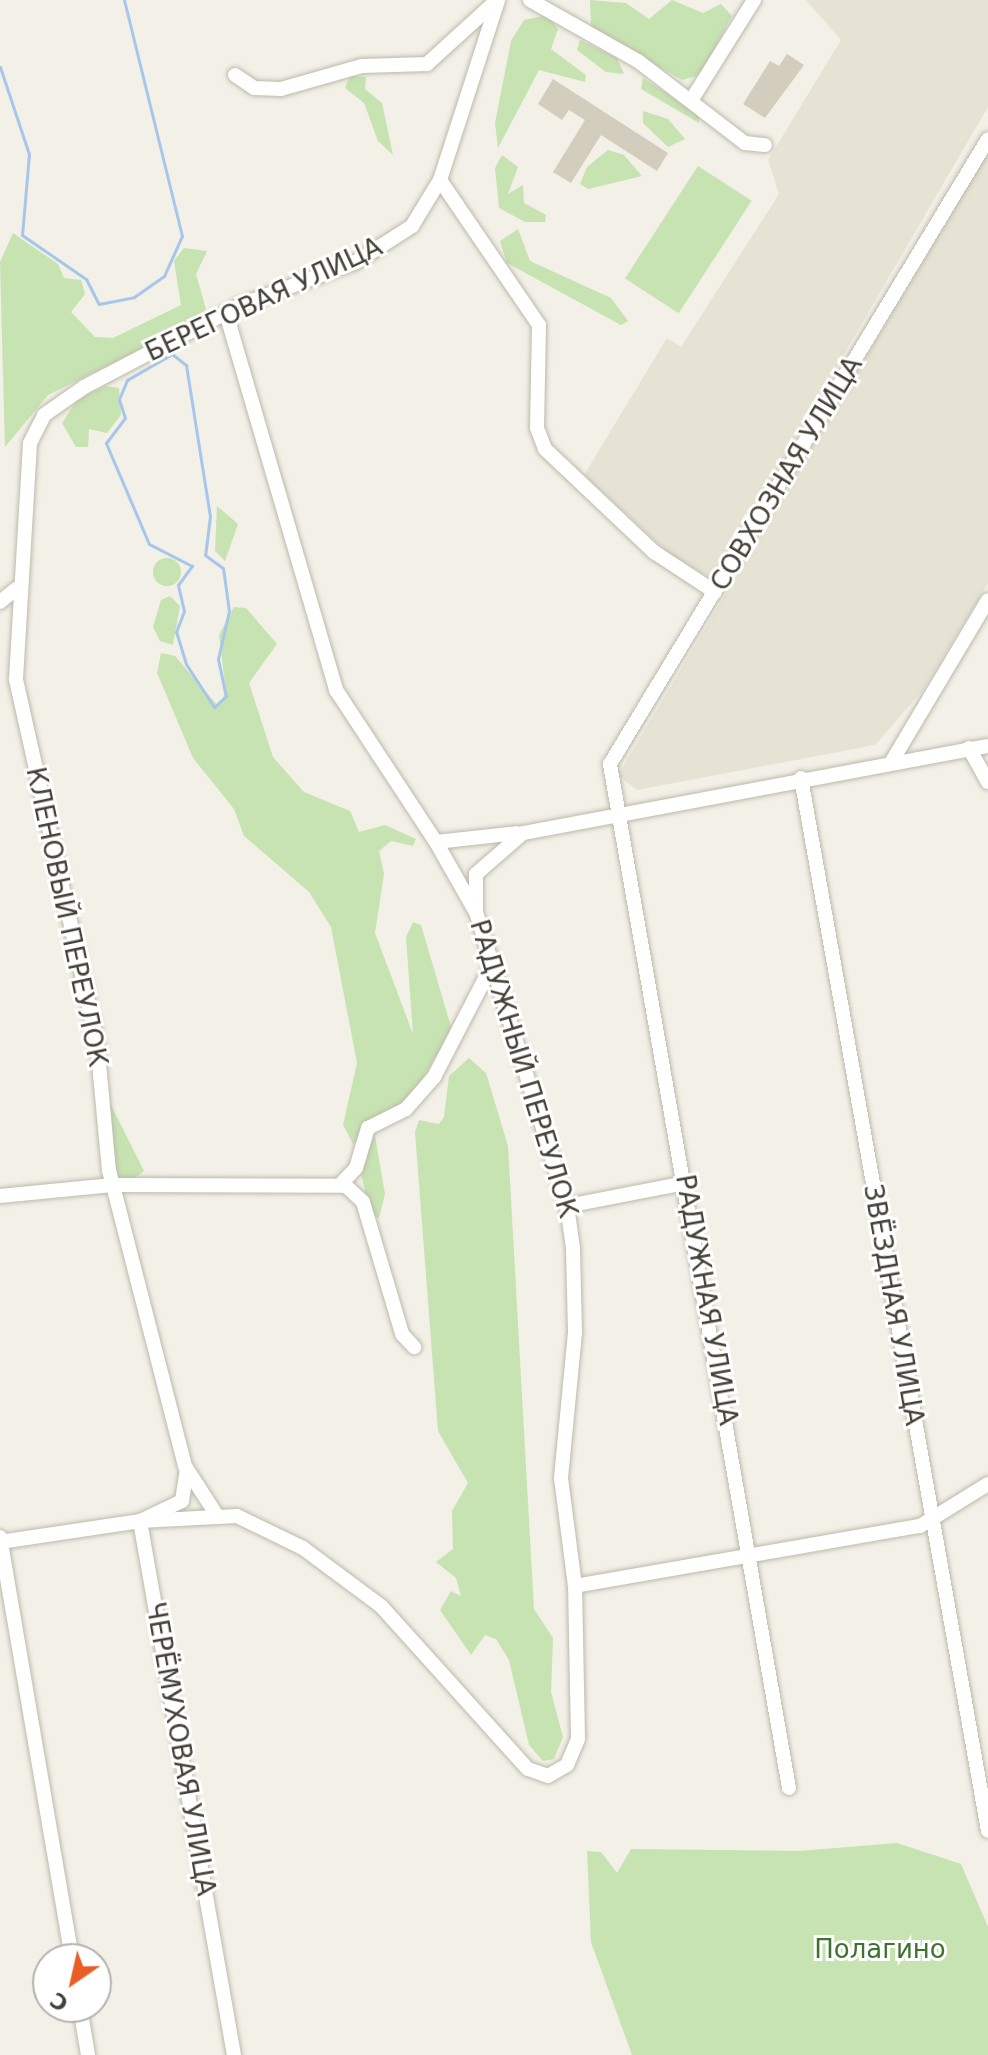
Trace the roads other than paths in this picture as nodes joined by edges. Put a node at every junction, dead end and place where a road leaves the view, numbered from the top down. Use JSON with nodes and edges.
{"nodes":[{"id":1,"x":497,"y":0,"type":"edge"},
{"id":2,"x":530,"y":0,"type":"edge"},
{"id":3,"x":754,"y":0,"type":"edge"},
{"id":4,"x":235,"y":75,"type":"dead end"},
{"id":5,"x":692,"y":99,"type":"junction"},
{"id":6,"x":988,"y":139,"type":"edge"},
{"id":7,"x":765,"y":145,"type":"dead end"},
{"id":8,"x":440,"y":180,"type":"junction"},
{"id":9,"x":226,"y":313,"type":"junction"},
{"id":10,"x":35,"y":428,"type":"joint"},
{"id":11,"x":16,"y":589,"type":"junction"},
{"id":12,"x":715,"y":592,"type":"junction"},
{"id":13,"x":988,"y":600,"type":"edge"},
{"id":14,"x":0,"y":602,"type":"edge"},
{"id":15,"x":913,"y":733,"type":"junction"},
{"id":16,"x":988,"y":746,"type":"edge"},
{"id":17,"x":969,"y":748,"type":"junction"},
{"id":18,"x":937,"y":753,"type":"junction"},
{"id":19,"x":892,"y":761,"type":"junction"},
{"id":20,"x":801,"y":778,"type":"junction"},
{"id":21,"x":988,"y":782,"type":"edge"},
{"id":22,"x":618,"y":813,"type":"junction"},
{"id":23,"x":523,"y":833,"type":"junction"},
{"id":24,"x":436,"y":842,"type":"junction"},
{"id":25,"x":476,"y":912,"type":"junction"},
{"id":26,"x":493,"y":962,"type":"junction"},
{"id":27,"x":685,"y":1183,"type":"junction"},
{"id":28,"x":112,"y":1185,"type":"junction"},
{"id":29,"x":340,"y":1185,"type":"junction"},
{"id":30,"x":0,"y":1196,"type":"edge"},
{"id":31,"x":567,"y":1206,"type":"junction"},
{"id":32,"x":414,"y":1347,"type":"dead end"},
{"id":33,"x":187,"y":1469,"type":"junction"},
{"id":34,"x":988,"y":1484,"type":"edge"},
{"id":35,"x":216,"y":1514,"type":"junction"},
{"id":36,"x":936,"y":1519,"type":"junction"},
{"id":37,"x":140,"y":1521,"type":"junction"},
{"id":38,"x":0,"y":1540,"type":"edge"},
{"id":39,"x":749,"y":1552,"type":"junction"},
{"id":40,"x":575,"y":1586,"type":"junction"},
{"id":41,"x":789,"y":1788,"type":"dead end"},
{"id":42,"x":988,"y":1831,"type":"edge"},
{"id":43,"x":69,"y":1943,"type":"edge"},
{"id":44,"x":83,"y":2023,"type":"edge"},
{"id":45,"x":88,"y":2055,"type":"edge"},
{"id":46,"x":234,"y":2055,"type":"edge"}],
"edges":[{"from":1,"to":4,"type":"street"},
{"from":1,"to":8,"type":"street","name":"БЕРЕГОВАЯ УЛИЦА"},
{"from":2,"to":5,"type":"street"},
{"from":3,"to":5,"type":"street"},
{"from":5,"to":7,"type":"street"},
{"from":6,"to":12,"type":"street","name":"СОВХОЗНАЯ УЛИЦА"},
{"from":8,"to":9,"type":"street","name":"БЕРЕГОВАЯ УЛИЦА"},
{"from":8,"to":12,"type":"street"},
{"from":9,"to":10,"type":"street","name":"БЕРЕГОВАЯ УЛИЦА"},
{"from":9,"to":24,"type":"street"},
{"from":10,"to":11,"type":"street","name":"КЛЕНОВЫЙ ПЕРЕУЛОК"},
{"from":11,"to":14,"type":"street"},
{"from":11,"to":28,"type":"street","name":"КЛЕНОВЫЙ ПЕРЕУЛОК"},
{"from":12,"to":22,"type":"street","name":"СОВХОЗНАЯ УЛИЦА"},
{"from":13,"to":15,"type":"street"},
{"from":15,"to":18,"type":"street"},
{"from":15,"to":19,"type":"street"},
{"from":16,"to":17,"type":"street","name":"РАДУЖНЫЙ ПЕРЕУЛОК"},
{"from":17,"to":18,"type":"street","name":"РАДУЖНЫЙ ПЕРЕУЛОК"},
{"from":17,"to":21,"type":"street"},
{"from":18,"to":19,"type":"street","name":"РАДУЖНЫЙ ПЕРЕУЛОК"},
{"from":19,"to":20,"type":"street","name":"РАДУЖНЫЙ ПЕРЕУЛОК"},
{"from":20,"to":22,"type":"street","name":"РАДУЖНЫЙ ПЕРЕУЛОК"},
{"from":20,"to":36,"type":"street","name":"ЗВЁЗДНАЯ УЛИЦА"},
{"from":22,"to":23,"type":"street","name":"РАДУЖНЫЙ ПЕРЕУЛОК"},
{"from":22,"to":27,"type":"street","name":"РАДУЖНАЯ УЛИЦА"},
{"from":23,"to":24,"type":"street"},
{"from":23,"to":25,"type":"street","name":"РАДУЖНЫЙ ПЕРЕУЛОК"},
{"from":24,"to":25,"type":"street"},
{"from":25,"to":26,"type":"street","name":"РАДУЖНЫЙ ПЕРЕУЛОК"},
{"from":26,"to":29,"type":"street"},
{"from":26,"to":31,"type":"street","name":"РАДУЖНЫЙ ПЕРЕУЛОК"},
{"from":27,"to":31,"type":"street"},
{"from":27,"to":39,"type":"street","name":"РАДУЖНАЯ УЛИЦА"},
{"from":28,"to":29,"type":"street"},
{"from":28,"to":30,"type":"street"},
{"from":28,"to":33,"type":"street","name":"КЛЕНОВЫЙ ПЕРЕУЛОК"},
{"from":29,"to":32,"type":"street"},
{"from":31,"to":40,"type":"street","name":"РАДУЖНЫЙ ПЕРЕУЛОК"},
{"from":33,"to":35,"type":"street","name":"КЛЕНОВЫЙ ПЕРЕУЛОК"},
{"from":33,"to":37,"type":"street"},
{"from":34,"to":36,"type":"street"},
{"from":35,"to":37,"type":"street"},
{"from":35,"to":40,"type":"street","name":"РАДУЖНЫЙ ПЕРЕУЛОК"},
{"from":36,"to":39,"type":"street"},
{"from":36,"to":42,"type":"street","name":"ЗВЁЗДНАЯ УЛИЦА"},
{"from":37,"to":38,"type":"street"},
{"from":37,"to":46,"type":"street","name":"ЧЕРЁМУХОВАЯ УЛИЦА"},
{"from":38,"to":43,"type":"street"},
{"from":39,"to":40,"type":"street"},
{"from":39,"to":41,"type":"street","name":"РАДУЖНАЯ УЛИЦА"},
{"from":44,"to":45,"type":"street"}]}
